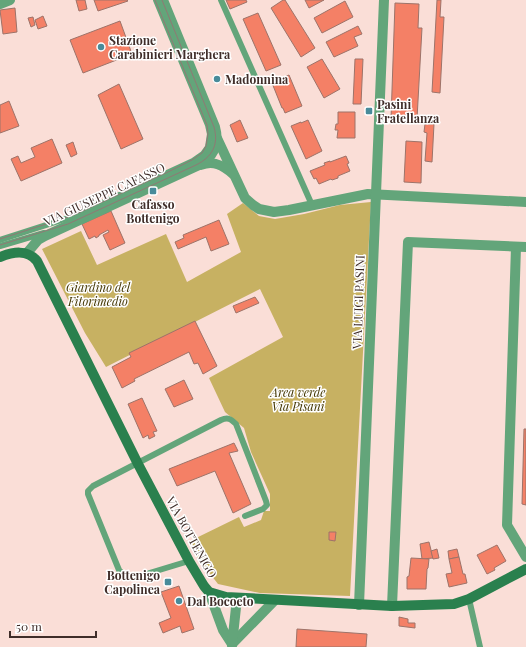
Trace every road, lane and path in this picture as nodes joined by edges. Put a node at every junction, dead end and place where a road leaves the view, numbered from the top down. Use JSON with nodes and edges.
{"nodes":[{"id":1,"x":10,"y":0,"type":"edge"},
{"id":2,"x":156,"y":0,"type":"edge"},
{"id":3,"x":163,"y":0,"type":"edge"},
{"id":4,"x":221,"y":0,"type":"edge"},
{"id":5,"x":384,"y":0,"type":"edge"},
{"id":6,"x":0,"y":4,"type":"edge"},
{"id":7,"x":217,"y":138,"type":"junction"},
{"id":8,"x":197,"y":166,"type":"junction"},
{"id":9,"x":234,"y":176,"type":"junction"},
{"id":10,"x":375,"y":194,"type":"junction"},
{"id":11,"x":526,"y":202,"type":"edge"},
{"id":12,"x":312,"y":205,"type":"junction"},
{"id":13,"x":68,"y":225,"type":"junction"},
{"id":14,"x":0,"y":240,"type":"edge"},
{"id":15,"x":0,"y":246,"type":"edge"},
{"id":16,"x":521,"y":247,"type":"edge"},
{"id":17,"x":27,"y":253,"type":"junction"},
{"id":18,"x":0,"y":257,"type":"edge"},
{"id":19,"x":138,"y":464,"type":"junction"},
{"id":20,"x":245,"y":516,"type":"dead end"},
{"id":21,"x":526,"y":557,"type":"edge"},
{"id":22,"x":189,"y":561,"type":"junction"},
{"id":23,"x":526,"y":570,"type":"edge"},
{"id":24,"x":209,"y":592,"type":"junction"},
{"id":25,"x":237,"y":598,"type":"junction"},
{"id":26,"x":469,"y":599,"type":"junction"},
{"id":27,"x":275,"y":600,"type":"junction"},
{"id":28,"x":359,"y":605,"type":"junction"},
{"id":29,"x":392,"y":606,"type":"junction"},
{"id":30,"x":232,"y":645,"type":"edge"},
{"id":31,"x":480,"y":647,"type":"edge"}],
"edges":[{"from":1,"to":6,"type":"street"},
{"from":2,"to":14,"type":"lane","name":"VIA GIUSEPPE CAFASSO"},
{"from":3,"to":7,"type":"street"},
{"from":4,"to":12,"type":"lane"},
{"from":5,"to":10,"type":"street","name":"VIA LUIGI PASINI"},
{"from":7,"to":8,"type":"street"},
{"from":7,"to":9,"type":"street"},
{"from":8,"to":9,"type":"street"},
{"from":8,"to":13,"type":"street","name":"VIA GIUSEPPE CAFASSO"},
{"from":9,"to":12,"type":"street"},
{"from":10,"to":11,"type":"street"},
{"from":10,"to":12,"type":"street"},
{"from":10,"to":28,"type":"street","name":"VIA LUIGI PASINI"},
{"from":13,"to":15,"type":"lane"},
{"from":13,"to":17,"type":"street","name":"VIA GIUSEPPE CAFASSO"},
{"from":16,"to":21,"type":"street"},
{"from":16,"to":29,"type":"street"},
{"from":17,"to":18,"type":"street"},
{"from":17,"to":19,"type":"street","name":"VIA BOTTENIGO"},
{"from":19,"to":20,"type":"lane"},
{"from":19,"to":22,"type":"street","name":"VIA BOTTENIGO"},
{"from":19,"to":22,"type":"lane"},
{"from":22,"to":24,"type":"street","name":"VIA BOTTENIGO"},
{"from":23,"to":26,"type":"street","name":"VIA BOTTENIGO"},
{"from":24,"to":25,"type":"street","name":"VIA BOTTENIGO"},
{"from":24,"to":30,"type":"street"},
{"from":25,"to":27,"type":"street","name":"VIA BOTTENIGO"},
{"from":25,"to":30,"type":"street"},
{"from":26,"to":29,"type":"street","name":"VIA BOTTENIGO"},
{"from":26,"to":31,"type":"lane"},
{"from":27,"to":28,"type":"street","name":"VIA BOTTENIGO"},
{"from":27,"to":30,"type":"street"},
{"from":28,"to":29,"type":"street","name":"VIA BOTTENIGO"}]}
